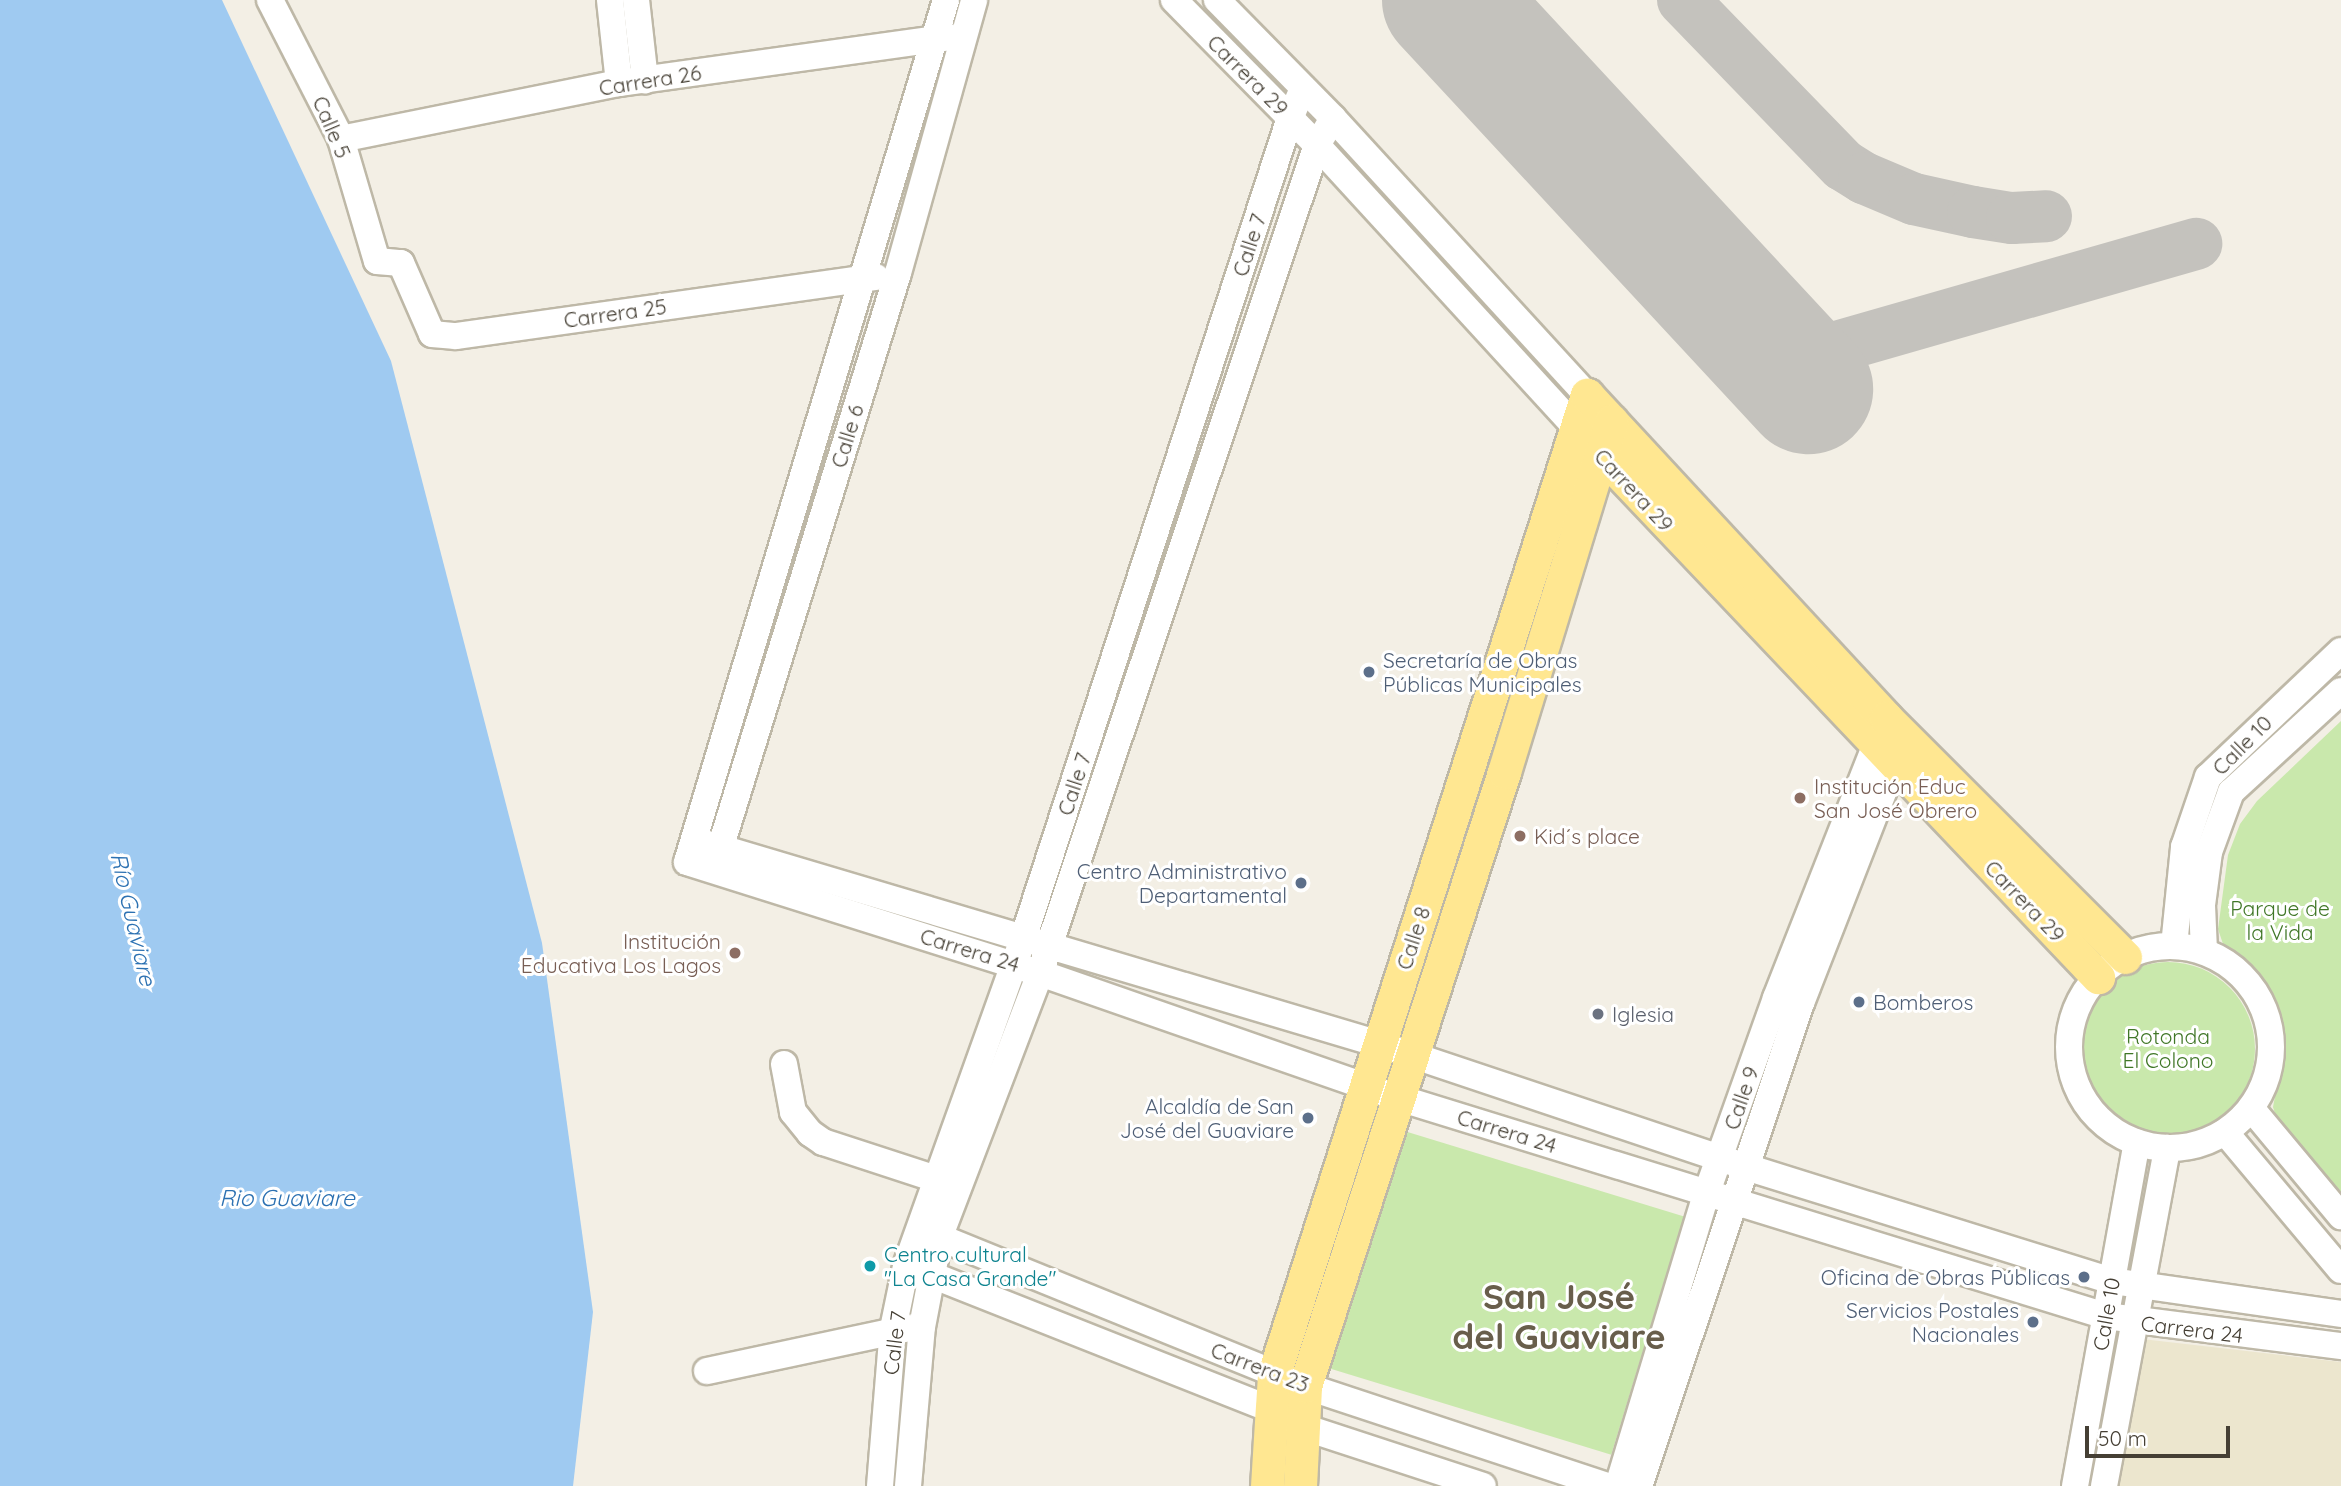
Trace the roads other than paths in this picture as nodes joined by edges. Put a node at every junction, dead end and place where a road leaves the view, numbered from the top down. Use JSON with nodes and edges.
{"nodes":[{"id":1,"x":270,"y":0,"type":"edge"},
{"id":2,"x":610,"y":0,"type":"edge"},
{"id":3,"x":636,"y":0,"type":"edge"},
{"id":4,"x":946,"y":0,"type":"edge"},
{"id":5,"x":974,"y":0,"type":"edge"},
{"id":6,"x":1174,"y":0,"type":"edge"},
{"id":7,"x":1217,"y":0,"type":"edge"},
{"id":8,"x":962,"y":36,"type":"junction"},
{"id":9,"x":933,"y":39,"type":"junction"},
{"id":10,"x":645,"y":80,"type":"junction"},
{"id":11,"x":619,"y":83,"type":"junction"},
{"id":12,"x":1303,"y":89,"type":"junction"},
{"id":13,"x":1290,"y":118,"type":"junction"},
{"id":14,"x":1333,"y":118,"type":"junction"},
{"id":15,"x":341,"y":139,"type":"junction"},
{"id":16,"x":1317,"y":145,"type":"junction"},
{"id":17,"x":377,"y":261,"type":"joint"},
{"id":18,"x":898,"y":273,"type":"junction"},
{"id":19,"x":860,"y":279,"type":"junction"},
{"id":20,"x":1205,"y":383,"type":"junction"},
{"id":21,"x":1587,"y":395,"type":"junction"},
{"id":22,"x":1236,"y":396,"type":"junction"},
{"id":23,"x":1611,"y":421,"type":"junction"},
{"id":24,"x":1576,"y":428,"type":"junction"},
{"id":25,"x":1600,"y":454,"type":"junction"},
{"id":26,"x":1119,"y":648,"type":"junction"},
{"id":27,"x":2341,"y":651,"type":"edge"},
{"id":28,"x":1144,"y":657,"type":"junction"},
{"id":29,"x":2341,"y":691,"type":"edge"},
{"id":30,"x":1890,"y":741,"type":"junction"},
{"id":31,"x":1469,"y":762,"type":"junction"},
{"id":32,"x":1504,"y":772,"type":"junction"},
{"id":33,"x":2208,"y":777,"type":"junction"},
{"id":34,"x":2231,"y":792,"type":"junction"},
{"id":35,"x":690,"y":851,"type":"joint"},
{"id":36,"x":717,"y":858,"type":"junction"},
{"id":37,"x":1036,"y":940,"type":"junction"},
{"id":38,"x":2174,"y":946,"type":"junction"},
{"id":39,"x":2204,"y":951,"type":"junction"},
{"id":40,"x":2125,"y":957,"type":"junction"},
{"id":41,"x":1014,"y":964,"type":"junction"},
{"id":42,"x":1040,"y":973,"type":"junction"},
{"id":43,"x":2098,"y":977,"type":"junction"},
{"id":44,"x":1789,"y":1000,"type":"junction"},
{"id":45,"x":1379,"y":1044,"type":"junction"},
{"id":46,"x":1412,"y":1055,"type":"junction"},
{"id":47,"x":784,"y":1064,"type":"dead end"},
{"id":48,"x":1366,"y":1086,"type":"junction"},
{"id":49,"x":1399,"y":1098,"type":"junction"},
{"id":50,"x":2251,"y":1108,"type":"junction"},
{"id":51,"x":2225,"y":1132,"type":"junction"},
{"id":52,"x":2137,"y":1143,"type":"junction"},
{"id":53,"x":2167,"y":1148,"type":"junction"},
{"id":54,"x":1720,"y":1158,"type":"junction"},
{"id":55,"x":1746,"y":1167,"type":"junction"},
{"id":56,"x":939,"y":1180,"type":"junction"},
{"id":57,"x":1707,"y":1192,"type":"junction"},
{"id":58,"x":1736,"y":1202,"type":"junction"},
{"id":59,"x":2341,"y":1216,"type":"edge"},
{"id":60,"x":929,"y":1233,"type":"junction"},
{"id":61,"x":917,"y":1269,"type":"junction"},
{"id":62,"x":2341,"y":1270,"type":"edge"},
{"id":63,"x":2112,"y":1280,"type":"junction"},
{"id":64,"x":2141,"y":1286,"type":"junction"},
{"id":65,"x":2341,"y":1314,"type":"edge"},
{"id":66,"x":2106,"y":1316,"type":"junction"},
{"id":67,"x":2134,"y":1323,"type":"junction"},
{"id":68,"x":922,"y":1327,"type":"junction"},
{"id":69,"x":893,"y":1329,"type":"junction"},
{"id":70,"x":2341,"y":1346,"type":"edge"},
{"id":71,"x":706,"y":1371,"type":"dead end"},
{"id":72,"x":1274,"y":1374,"type":"junction"},
{"id":73,"x":1305,"y":1386,"type":"junction"},
{"id":74,"x":1272,"y":1410,"type":"junction"},
{"id":75,"x":1303,"y":1427,"type":"junction"},
{"id":76,"x":880,"y":1486,"type":"edge"},
{"id":77,"x":908,"y":1486,"type":"edge"},
{"id":78,"x":1266,"y":1486,"type":"edge"},
{"id":79,"x":1300,"y":1486,"type":"edge"},
{"id":80,"x":1483,"y":1486,"type":"edge"},
{"id":81,"x":1608,"y":1486,"type":"edge"},
{"id":82,"x":1618,"y":1486,"type":"edge"},
{"id":83,"x":1639,"y":1486,"type":"edge"},
{"id":84,"x":2075,"y":1486,"type":"edge"},
{"id":85,"x":2104,"y":1486,"type":"edge"}],
"edges":[{"from":1,"to":15,"type":"street","name":"Calle 5"},
{"from":2,"to":11,"type":"street"},
{"from":3,"to":10,"type":"street"},
{"from":4,"to":9,"type":"street","name":"Calle 6"},
{"from":5,"to":8,"type":"street","name":"Calle 6"},
{"from":6,"to":13,"type":"street","name":"Carrera 29"},
{"from":7,"to":12,"type":"street","name":"Carrera 29"},
{"from":8,"to":9,"type":"street","name":"Carrera 26"},
{"from":8,"to":18,"type":"street","name":"Calle 6"},
{"from":9,"to":10,"type":"street","name":"Carrera 26"},
{"from":9,"to":19,"type":"street","name":"Calle 6"},
{"from":10,"to":11,"type":"street","name":"Carrera 26"},
{"from":11,"to":15,"type":"street","name":"Carrera 26"},
{"from":12,"to":13,"type":"street","name":"Calle 7"},
{"from":12,"to":14,"type":"street","name":"Carrera 29"},
{"from":13,"to":16,"type":"street","name":"Carrera 29"},
{"from":13,"to":20,"type":"street","name":"Calle 7"},
{"from":14,"to":16,"type":"street","name":"Calle 7"},
{"from":14,"to":21,"type":"street","name":"Carrera 29"},
{"from":15,"to":17,"type":"street","name":"Calle 5"},
{"from":16,"to":22,"type":"street","name":"Calle 7"},
{"from":16,"to":24,"type":"street","name":"Carrera 29"},
{"from":17,"to":19,"type":"street","name":"Carrera 25"},
{"from":18,"to":19,"type":"street","name":"Carrera 25"},
{"from":18,"to":36,"type":"street","name":"Calle 6"},
{"from":19,"to":35,"type":"street","name":"Calle 6"},
{"from":20,"to":22,"type":"street"},
{"from":20,"to":26,"type":"street","name":"Calle 7"},
{"from":21,"to":23,"type":"main road","name":"Carrera 29"},
{"from":21,"to":24,"type":"main road","name":"Calle 8"},
{"from":22,"to":28,"type":"street","name":"Calle 7"},
{"from":23,"to":25,"type":"main road","name":"Calle 8"},
{"from":23,"to":30,"type":"main road","name":"Carrera 29"},
{"from":24,"to":25,"type":"main road","name":"Carrera 29"},
{"from":24,"to":31,"type":"main road","name":"Calle 8"},
{"from":25,"to":30,"type":"main road","name":"Carrera 29"},
{"from":25,"to":32,"type":"main road","name":"Calle 8"},
{"from":26,"to":28,"type":"street"},
{"from":26,"to":37,"type":"street","name":"Calle 7"},
{"from":27,"to":33,"type":"street","name":"Calle 10"},
{"from":28,"to":37,"type":"street","name":"Calle 7"},
{"from":29,"to":34,"type":"street","name":"Calle 10"},
{"from":30,"to":40,"type":"main road","name":"Carrera 29"},
{"from":30,"to":43,"type":"main road","name":"Carrera 29"},
{"from":30,"to":44,"type":"street","name":"Calle 9"},
{"from":31,"to":32,"type":"street"},
{"from":31,"to":45,"type":"main road","name":"Calle 8"},
{"from":32,"to":46,"type":"main road","name":"Calle 8"},
{"from":33,"to":34,"type":"street"},
{"from":33,"to":38,"type":"street","name":"Calle 10"},
{"from":34,"to":39,"type":"street","name":"Calle 10"},
{"from":35,"to":36,"type":"street","name":"Carrera 24"},
{"from":36,"to":37,"type":"street","name":"Carrera 24"},
{"from":36,"to":41,"type":"street","name":"Carrera 24"},
{"from":37,"to":41,"type":"street","name":"Calle 7"},
{"from":37,"to":42,"type":"street","name":"Calle 7"},
{"from":37,"to":45,"type":"street","name":"Carrera 24"},
{"from":38,"to":39,"type":"street"},
{"from":38,"to":40,"type":"street"},
{"from":39,"to":50,"type":"street"},
{"from":40,"to":43,"type":"street"},
{"from":41,"to":42,"type":"street","name":"Carrera 24"},
{"from":41,"to":56,"type":"street","name":"Calle 7"},
{"from":42,"to":48,"type":"street","name":"Carrera 24"},
{"from":42,"to":60,"type":"street","name":"Calle 7"},
{"from":43,"to":52,"type":"street"},
{"from":44,"to":54,"type":"street","name":"Calle 9"},
{"from":44,"to":55,"type":"street","name":"Calle 9"},
{"from":45,"to":46,"type":"street","name":"Carrera 24"},
{"from":45,"to":48,"type":"main road","name":"Calle 8"},
{"from":46,"to":49,"type":"main road","name":"Calle 8"},
{"from":46,"to":54,"type":"street","name":"Carrera 24"},
{"from":47,"to":56,"type":"street"},
{"from":48,"to":49,"type":"street","name":"Carrera 24"},
{"from":48,"to":72,"type":"main road","name":"Calle 8"},
{"from":49,"to":57,"type":"street","name":"Carrera 24"},
{"from":49,"to":73,"type":"main road","name":"Calle 8"},
{"from":50,"to":51,"type":"street"},
{"from":50,"to":59,"type":"street"},
{"from":51,"to":53,"type":"street"},
{"from":51,"to":62,"type":"street"},
{"from":52,"to":53,"type":"street"},
{"from":52,"to":63,"type":"street","name":"Calle 10"},
{"from":53,"to":64,"type":"street","name":"Calle 10"},
{"from":54,"to":55,"type":"street","name":"Carrera 24"},
{"from":54,"to":57,"type":"street","name":"Calle 9"},
{"from":55,"to":58,"type":"street","name":"Calle 9"},
{"from":55,"to":63,"type":"street","name":"Carrera 24"},
{"from":56,"to":60,"type":"street","name":"Calle 7"},
{"from":57,"to":58,"type":"street","name":"Carrera 24"},
{"from":57,"to":82,"type":"street","name":"Calle 9"},
{"from":58,"to":66,"type":"street","name":"Carrera 24"},
{"from":58,"to":83,"type":"street","name":"Calle 9"},
{"from":60,"to":61,"type":"street","name":"Calle 7"},
{"from":60,"to":72,"type":"street","name":"Carrera 23"},
{"from":61,"to":68,"type":"street","name":"Calle 7"},
{"from":61,"to":69,"type":"street","name":"Calle 7"},
{"from":61,"to":74,"type":"street","name":"Carrera 23"},
{"from":63,"to":64,"type":"street","name":"Carrera 24"},
{"from":63,"to":66,"type":"street","name":"Calle 10"},
{"from":64,"to":65,"type":"street","name":"Carrera 24"},
{"from":64,"to":67,"type":"street","name":"Calle 10"},
{"from":66,"to":67,"type":"street","name":"Carrera 24"},
{"from":66,"to":84,"type":"street","name":"Calle 10"},
{"from":67,"to":70,"type":"street","name":"Carrera 24"},
{"from":67,"to":85,"type":"street","name":"Calle 10"},
{"from":68,"to":69,"type":"street"},
{"from":68,"to":77,"type":"street","name":"Calle 7"},
{"from":69,"to":71,"type":"street"},
{"from":69,"to":76,"type":"street","name":"Calle 7"},
{"from":72,"to":73,"type":"street","name":"Carrera 23"},
{"from":72,"to":74,"type":"main road","name":"Calle 8"},
{"from":73,"to":75,"type":"main road","name":"Calle 8"},
{"from":73,"to":81,"type":"street","name":"Carrera 23"},
{"from":74,"to":75,"type":"street","name":"Carrera 23"},
{"from":74,"to":78,"type":"main road","name":"Calle 8"},
{"from":75,"to":79,"type":"main road","name":"Calle 8"},
{"from":75,"to":80,"type":"street","name":"Carrera 23"}]}
